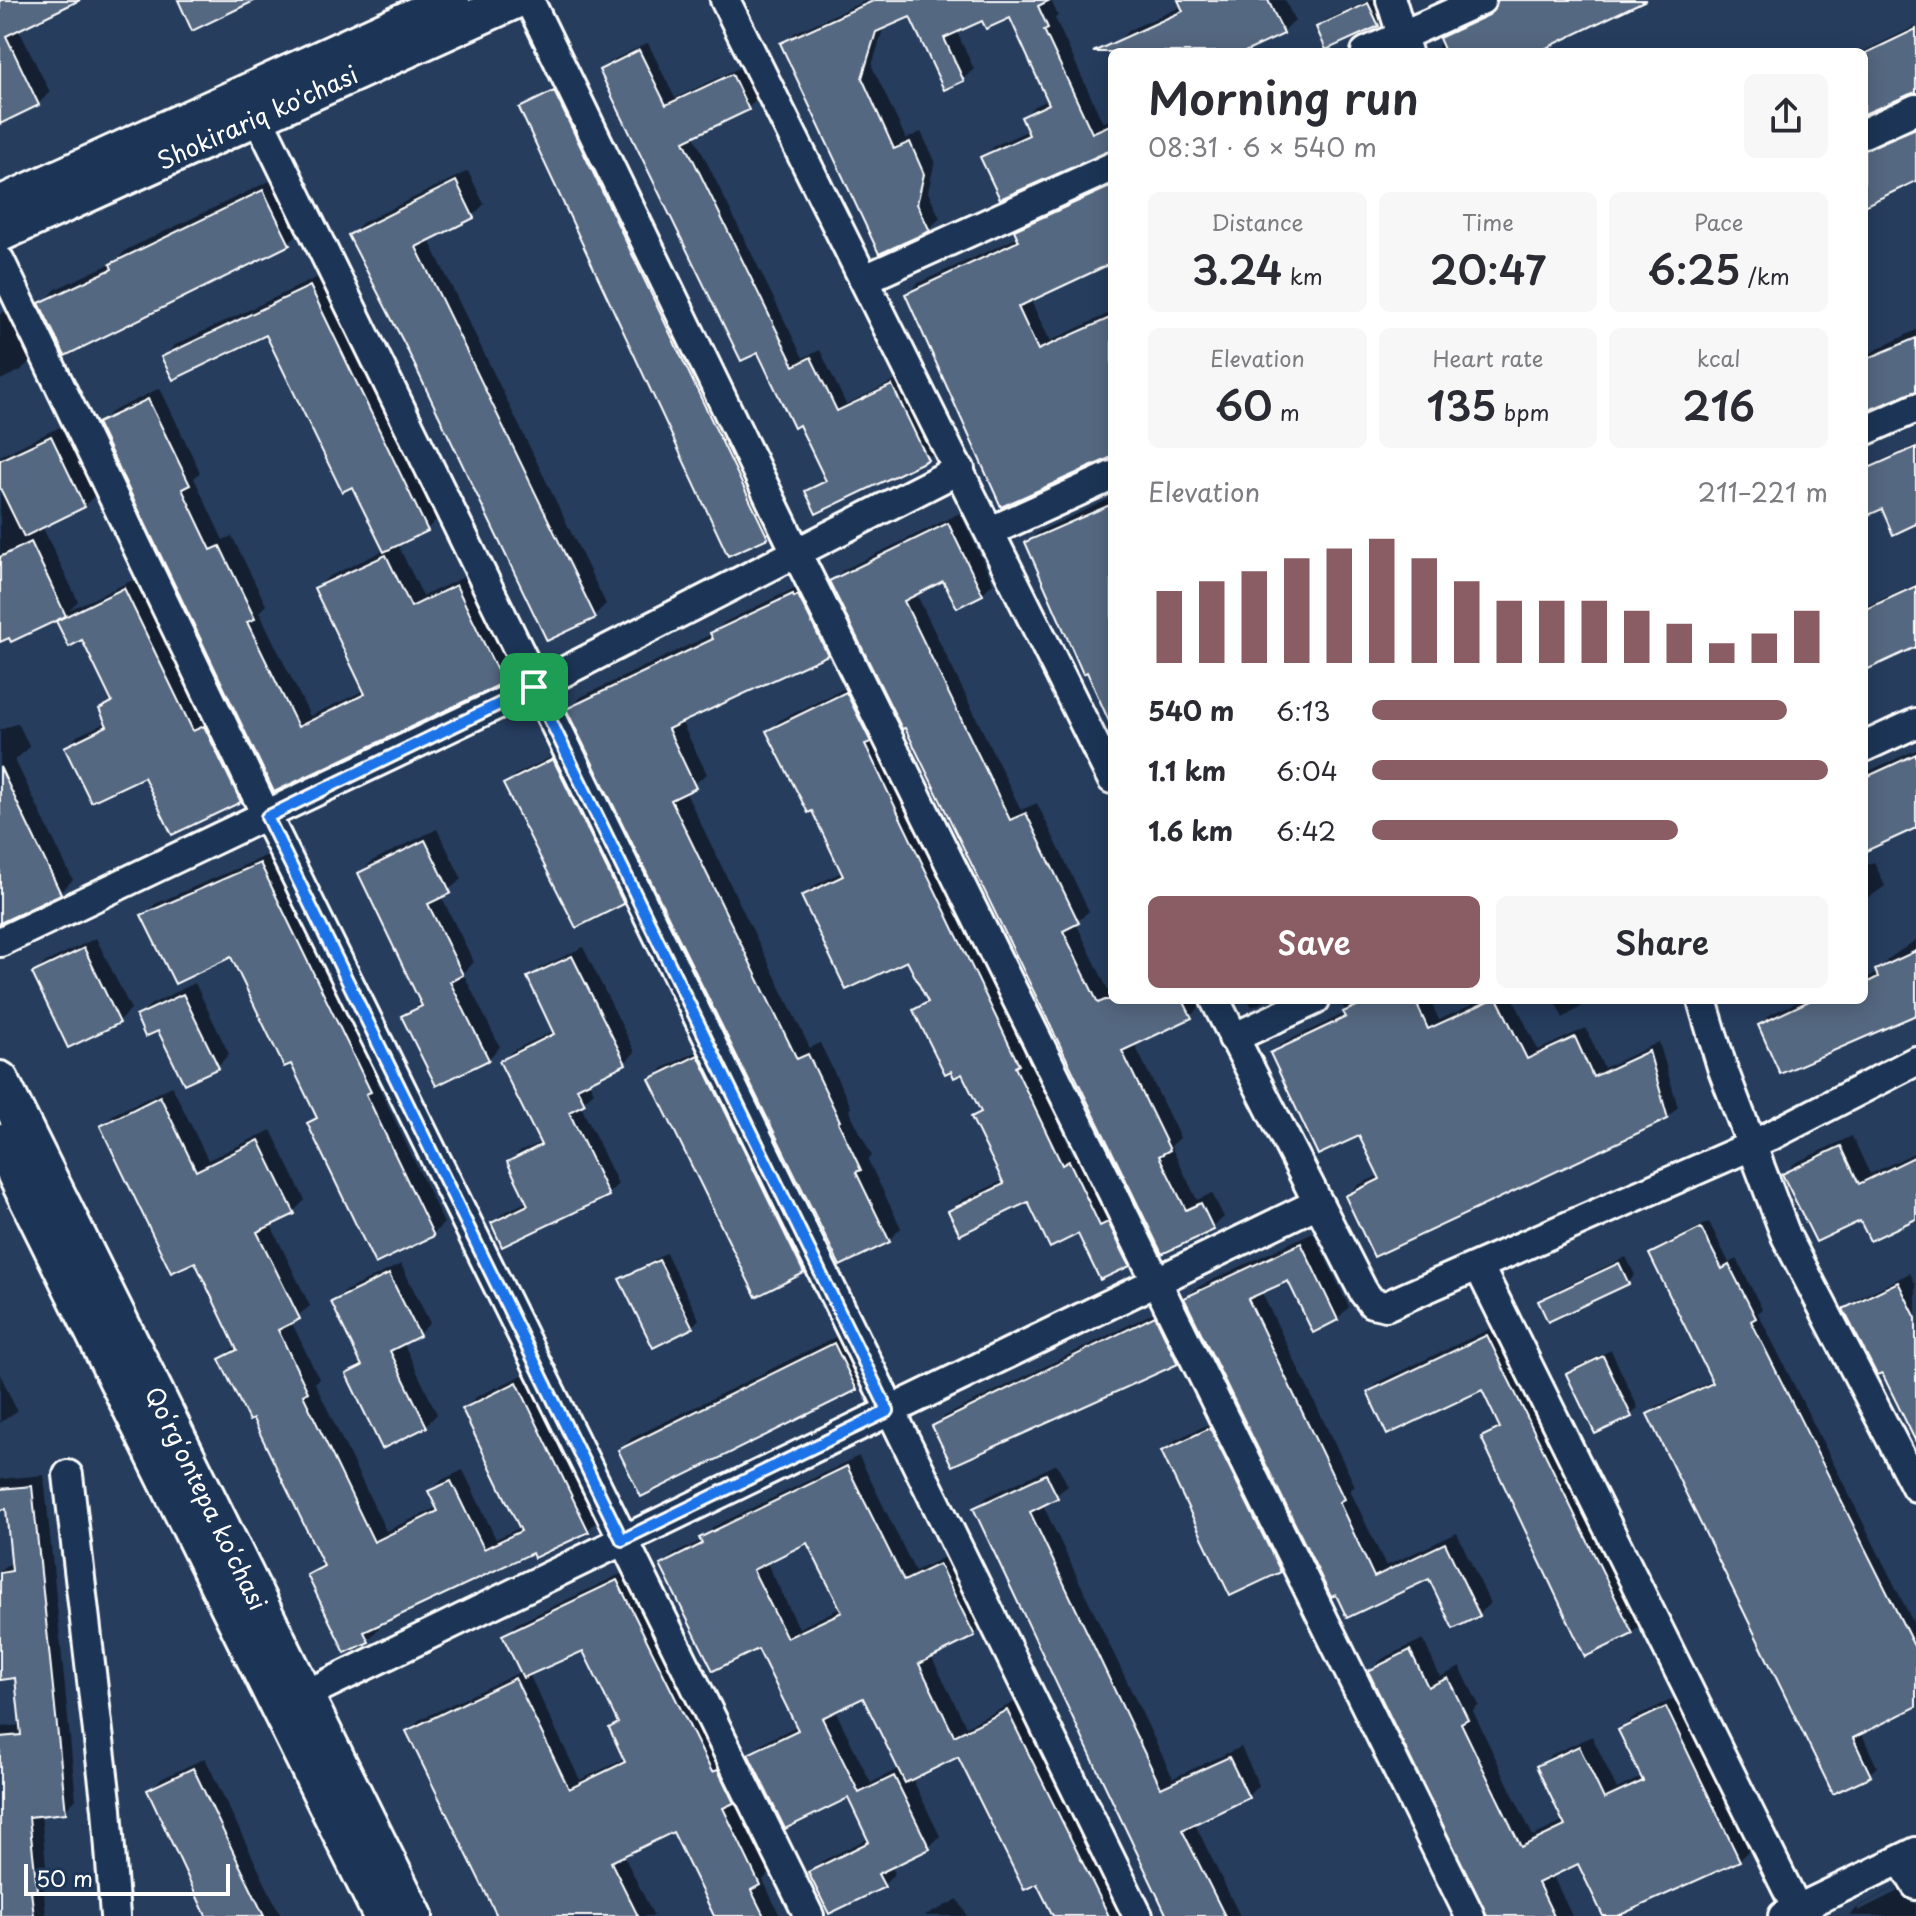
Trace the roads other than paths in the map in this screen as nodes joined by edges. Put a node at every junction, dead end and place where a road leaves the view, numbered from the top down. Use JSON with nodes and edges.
{"nodes":[{"id":1,"x":451,"y":0,"type":"edge"},
{"id":2,"x":515,"y":0,"type":"edge"},
{"id":3,"x":529,"y":0,"type":"edge"},
{"id":4,"x":725,"y":0,"type":"edge"},
{"id":5,"x":1391,"y":0,"type":"edge"},
{"id":6,"x":1481,"y":0,"type":"edge"},
{"id":7,"x":1405,"y":44,"type":"edge"},
{"id":8,"x":252,"y":105,"type":"junction"},
{"id":9,"x":1916,"y":109,"type":"edge"},
{"id":10,"x":1868,"y":131,"type":"edge"},
{"id":11,"x":1108,"y":169,"type":"edge"},
{"id":12,"x":0,"y":205,"type":"edge"},
{"id":13,"x":0,"y":233,"type":"edge"},
{"id":14,"x":0,"y":261,"type":"edge"},
{"id":15,"x":865,"y":279,"type":"junction"},
{"id":16,"x":1916,"y":408,"type":"edge"},
{"id":17,"x":1868,"y":429,"type":"edge"},
{"id":18,"x":960,"y":469,"type":"junction"},
{"id":19,"x":1108,"y":478,"type":"edge"},
{"id":20,"x":991,"y":531,"type":"junction"},
{"id":21,"x":796,"y":552,"type":"junction"},
{"id":22,"x":534,"y":687,"type":"junction"},
{"id":23,"x":1916,"y":723,"type":"edge"},
{"id":24,"x":1868,"y":745,"type":"edge"},
{"id":25,"x":1108,"y":768,"type":"edge"},
{"id":26,"x":267,"y":817,"type":"junction"},
{"id":27,"x":0,"y":942,"type":"edge"},
{"id":28,"x":1217,"y":1004,"type":"edge"},
{"id":29,"x":1306,"y":1004,"type":"edge"},
{"id":30,"x":1703,"y":1004,"type":"edge"},
{"id":31,"x":1233,"y":1038,"type":"junction"},
{"id":32,"x":1916,"y":1061,"type":"edge"},
{"id":33,"x":0,"y":1080,"type":"edge"},
{"id":34,"x":0,"y":1142,"type":"edge"},
{"id":35,"x":1751,"y":1146,"type":"junction"},
{"id":36,"x":1318,"y":1203,"type":"junction"},
{"id":37,"x":1479,"y":1267,"type":"junction"},
{"id":38,"x":1156,"y":1281,"type":"junction"},
{"id":39,"x":888,"y":1411,"type":"junction"},
{"id":40,"x":68,"y":1475,"type":"dead end"},
{"id":41,"x":1916,"y":1487,"type":"edge"},
{"id":42,"x":622,"y":1540,"type":"junction"},
{"id":43,"x":292,"y":1701,"type":"junction"},
{"id":44,"x":1909,"y":1856,"type":"edge"},
{"id":45,"x":1916,"y":1885,"type":"edge"},
{"id":46,"x":1790,"y":1912,"type":"edge"},
{"id":47,"x":115,"y":1916,"type":"edge"},
{"id":48,"x":382,"y":1916,"type":"edge"},
{"id":49,"x":414,"y":1916,"type":"edge"},
{"id":50,"x":809,"y":1916,"type":"edge"},
{"id":51,"x":1138,"y":1916,"type":"edge"},
{"id":52,"x":1470,"y":1916,"type":"edge"}],
"edges":[{"from":1,"to":8,"type":"main road","name":"Shokirariq ko'chasi"},
{"from":2,"to":8,"type":"main road","name":"Shokirariq ko'chasi"},
{"from":3,"to":21,"type":"street"},
{"from":4,"to":15,"type":"street"},
{"from":5,"to":7,"type":"street"},
{"from":6,"to":7,"type":"street"},
{"from":8,"to":12,"type":"main road","name":"Shokirariq ko'chasi"},
{"from":8,"to":13,"type":"main road","name":"Shokirariq ko'chasi"},
{"from":8,"to":22,"type":"street"},
{"from":9,"to":10,"type":"street"},
{"from":11,"to":15,"type":"street"},
{"from":14,"to":26,"type":"street"},
{"from":15,"to":18,"type":"street"},
{"from":16,"to":17,"type":"street"},
{"from":18,"to":20,"type":"street"},
{"from":18,"to":21,"type":"street"},
{"from":19,"to":20,"type":"street"},
{"from":20,"to":25,"type":"street"},
{"from":21,"to":22,"type":"street"},
{"from":21,"to":38,"type":"street"},
{"from":22,"to":26,"type":"street"},
{"from":22,"to":39,"type":"street"},
{"from":23,"to":24,"type":"street"},
{"from":26,"to":27,"type":"street"},
{"from":26,"to":42,"type":"street"},
{"from":28,"to":31,"type":"street"},
{"from":29,"to":31,"type":"street"},
{"from":30,"to":35,"type":"street"},
{"from":31,"to":36,"type":"street"},
{"from":32,"to":35,"type":"street"},
{"from":33,"to":43,"type":"main road","name":"Qoʻrgʻontepa koʻchasi"},
{"from":34,"to":43,"type":"main road","name":"Qoʻrgʻontepa koʻchasi"},
{"from":35,"to":37,"type":"street"},
{"from":35,"to":41,"type":"street"},
{"from":36,"to":37,"type":"street"},
{"from":36,"to":38,"type":"street"},
{"from":37,"to":46,"type":"street"},
{"from":38,"to":39,"type":"street"},
{"from":38,"to":52,"type":"street"},
{"from":39,"to":42,"type":"street"},
{"from":39,"to":51,"type":"street"},
{"from":40,"to":47,"type":"street"},
{"from":42,"to":43,"type":"street"},
{"from":42,"to":50,"type":"street"},
{"from":43,"to":48,"type":"main road","name":"Qoʻrgʻontepa koʻchasi"},
{"from":43,"to":49,"type":"main road","name":"Qoʻrgʻontepa koʻchasi"},
{"from":44,"to":45,"type":"street"},
{"from":44,"to":46,"type":"street"}]}
